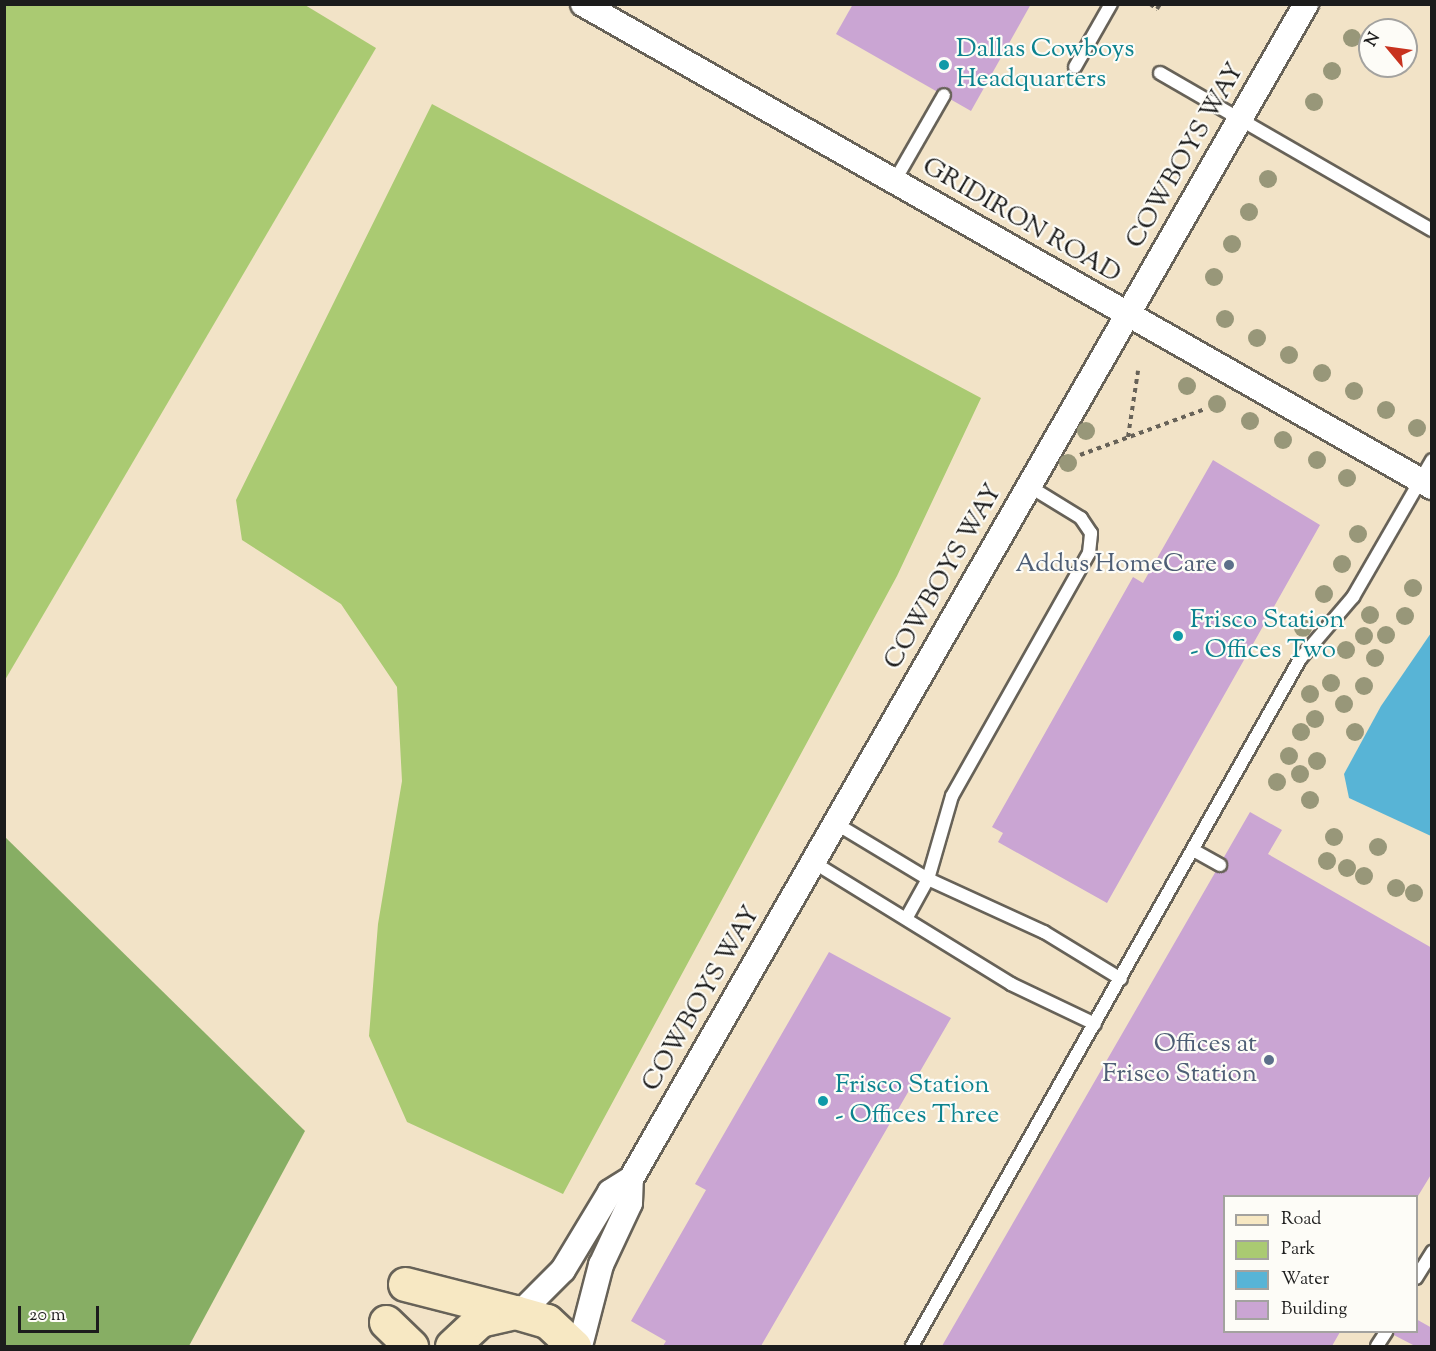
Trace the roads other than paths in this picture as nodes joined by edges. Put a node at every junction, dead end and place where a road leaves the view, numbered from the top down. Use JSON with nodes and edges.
{"nodes":[{"id":1,"x":582,"y":4,"type":"edge"},
{"id":2,"x":1111,"y":4,"type":"edge"},
{"id":3,"x":1306,"y":4,"type":"edge"},
{"id":4,"x":1075,"y":68,"type":"dead end"},
{"id":5,"x":1160,"y":73,"type":"dead end"},
{"id":6,"x":944,"y":95,"type":"dead end"},
{"id":7,"x":1240,"y":120,"type":"junction"},
{"id":8,"x":894,"y":182,"type":"junction"},
{"id":9,"x":1431,"y":230,"type":"edge"},
{"id":10,"x":1128,"y":315,"type":"junction"},
{"id":11,"x":1428,"y":476,"type":"edge"},
{"id":12,"x":1029,"y":486,"type":"junction"},
{"id":13,"x":836,"y":823,"type":"junction"},
{"id":14,"x":1193,"y":850,"type":"junction"},
{"id":15,"x":813,"y":862,"type":"junction"},
{"id":16,"x":1220,"y":865,"type":"dead end"},
{"id":17,"x":928,"y":879,"type":"junction"},
{"id":18,"x":907,"y":917,"type":"junction"},
{"id":19,"x":1120,"y":979,"type":"junction"},
{"id":20,"x":1095,"y":1024,"type":"junction"},
{"id":21,"x":631,"y":1179,"type":"junction"},
{"id":22,"x":1431,"y":1252,"type":"edge"},
{"id":23,"x":1418,"y":1275,"type":"edge"},
{"id":24,"x":405,"y":1284,"type":"dead end"},
{"id":25,"x":518,"y":1312,"type":"junction"},
{"id":26,"x":386,"y":1322,"type":"dead end"},
{"id":27,"x":1385,"y":1333,"type":"edge"},
{"id":28,"x":411,"y":1347,"type":"edge"},
{"id":29,"x":452,"y":1347,"type":"edge"},
{"id":30,"x":574,"y":1347,"type":"edge"},
{"id":31,"x":580,"y":1347,"type":"edge"},
{"id":32,"x":912,"y":1347,"type":"edge"},
{"id":33,"x":1377,"y":1347,"type":"edge"}],
"edges":[{"from":1,"to":8,"type":"street","name":"GRIDIRON ROAD"},
{"from":2,"to":4,"type":"lane"},
{"from":3,"to":7,"type":"street","name":"COWBOYS WAY"},
{"from":5,"to":7,"type":"lane"},
{"from":6,"to":8,"type":"lane"},
{"from":7,"to":9,"type":"lane"},
{"from":7,"to":10,"type":"street","name":"COWBOYS WAY"},
{"from":8,"to":10,"type":"street","name":"GRIDIRON ROAD"},
{"from":10,"to":11,"type":"street","name":"GRIDIRON ROAD"},
{"from":10,"to":12,"type":"street","name":"COWBOYS WAY"},
{"from":11,"to":14,"type":"lane"},
{"from":12,"to":13,"type":"street","name":"COWBOYS WAY"},
{"from":12,"to":17,"type":"lane"},
{"from":13,"to":15,"type":"street","name":"COWBOYS WAY"},
{"from":13,"to":17,"type":"lane"},
{"from":14,"to":16,"type":"lane"},
{"from":14,"to":19,"type":"lane"},
{"from":15,"to":18,"type":"lane"},
{"from":15,"to":21,"type":"street","name":"COWBOYS WAY"},
{"from":17,"to":18,"type":"lane"},
{"from":17,"to":19,"type":"lane"},
{"from":18,"to":20,"type":"lane"},
{"from":19,"to":20,"type":"lane"},
{"from":20,"to":32,"type":"lane"},
{"from":21,"to":25,"type":"street","name":"COWBOYS WAY"},
{"from":21,"to":31,"type":"street","name":"COWBOYS WAY"},
{"from":22,"to":23,"type":"lane"},
{"from":24,"to":25,"type":"street"},
{"from":25,"to":29,"type":"street"},
{"from":25,"to":30,"type":"street"},
{"from":26,"to":28,"type":"street"},
{"from":27,"to":33,"type":"lane"}]}
